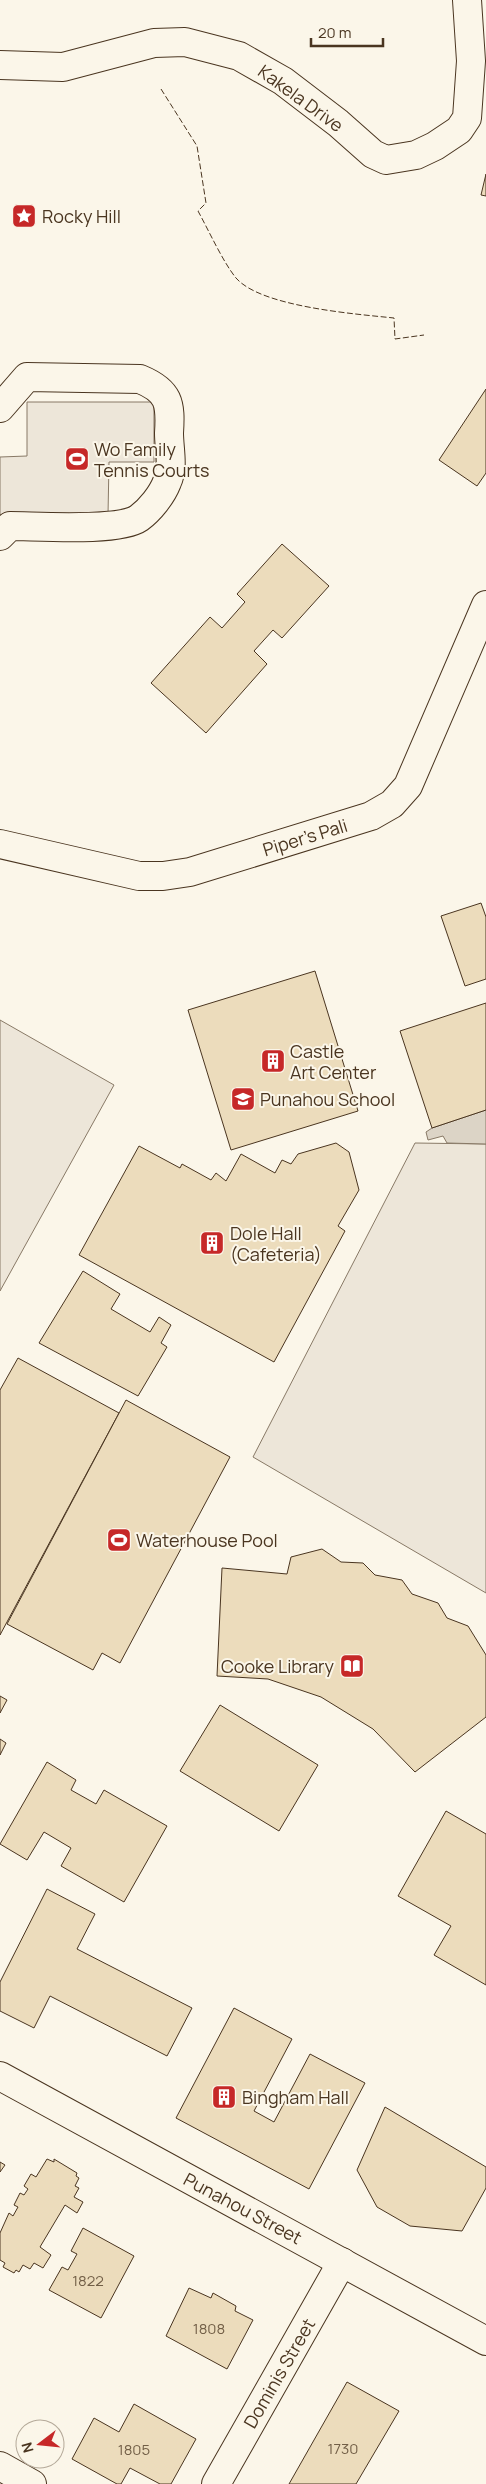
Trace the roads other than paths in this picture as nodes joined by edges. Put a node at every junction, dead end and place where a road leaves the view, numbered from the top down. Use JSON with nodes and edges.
{"nodes":[{"id":1,"x":468,"y":0,"type":"edge"},
{"id":2,"x":0,"y":65,"type":"edge"},
{"id":3,"x":0,"y":408,"type":"edge"},
{"id":4,"x":0,"y":536,"type":"edge"},
{"id":5,"x":486,"y":604,"type":"edge"},
{"id":6,"x":0,"y":844,"type":"edge"},
{"id":7,"x":0,"y":2076,"type":"edge"},
{"id":8,"x":342,"y":2262,"type":"junction"},
{"id":9,"x":486,"y":2341,"type":"edge"},
{"id":10,"x":0,"y":2466,"type":"edge"},
{"id":11,"x":32,"y":2484,"type":"edge"},
{"id":12,"x":216,"y":2484,"type":"edge"}],
"edges":[{"from":1,"to":2,"type":"street","name":"Kakela Drive"},
{"from":3,"to":4,"type":"street"},
{"from":5,"to":6,"type":"street","name":"Piper's Pali"},
{"from":7,"to":8,"type":"street","name":"Punahou Street"},
{"from":8,"to":9,"type":"street","name":"Punahou Street"},
{"from":8,"to":12,"type":"street","name":"Dominis Street"},
{"from":10,"to":11,"type":"street"}]}
